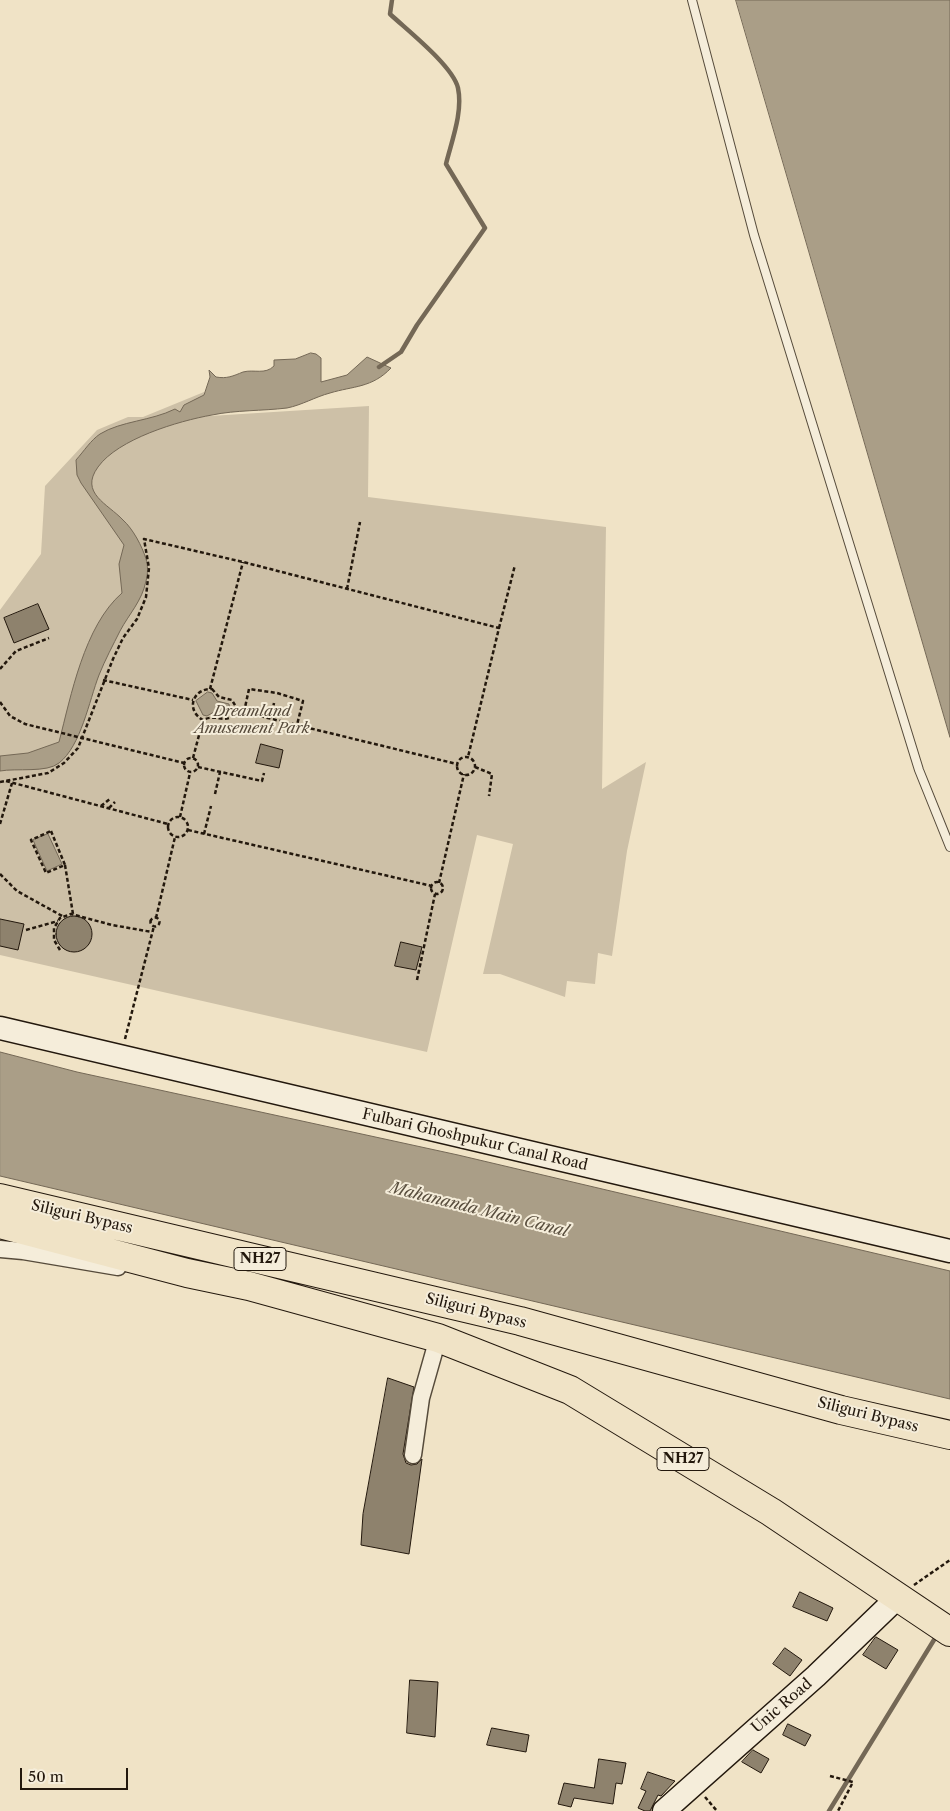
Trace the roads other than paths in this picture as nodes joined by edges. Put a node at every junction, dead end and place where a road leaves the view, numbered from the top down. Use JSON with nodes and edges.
{"nodes":[{"id":1,"x":692,"y":0,"type":"edge"},
{"id":2,"x":950,"y":847,"type":"edge"},
{"id":3,"x":0,"y":1028,"type":"edge"},
{"id":4,"x":0,"y":1198,"type":"edge"},
{"id":5,"x":0,"y":1224,"type":"edge"},
{"id":6,"x":0,"y":1249,"type":"edge"},
{"id":7,"x":950,"y":1251,"type":"edge"},
{"id":8,"x":187,"y":1273,"type":"junction"},
{"id":9,"x":438,"y":1338,"type":"junction"},
{"id":10,"x":950,"y":1435,"type":"edge"},
{"id":11,"x":414,"y":1455,"type":"dead end"},
{"id":12,"x":905,"y":1603,"type":"junction"},
{"id":13,"x":950,"y":1632,"type":"edge"},
{"id":14,"x":664,"y":1811,"type":"edge"}],
"edges":[{"from":1,"to":2,"type":"lane"},
{"from":3,"to":7,"type":"street","name":"Fulbari Ghoshpukur Canal Road"},
{"from":4,"to":10,"type":"highway","name":"Siliguri Bypass","number":"NH27"},
{"from":5,"to":8,"type":"highway","number":"NH27"},
{"from":6,"to":8,"type":"street"},
{"from":8,"to":9,"type":"highway","number":"NH27"},
{"from":9,"to":11,"type":"street"},
{"from":9,"to":12,"type":"highway","number":"NH27"},
{"from":12,"to":13,"type":"highway"},
{"from":12,"to":14,"type":"street","name":"Unic Road"}]}
